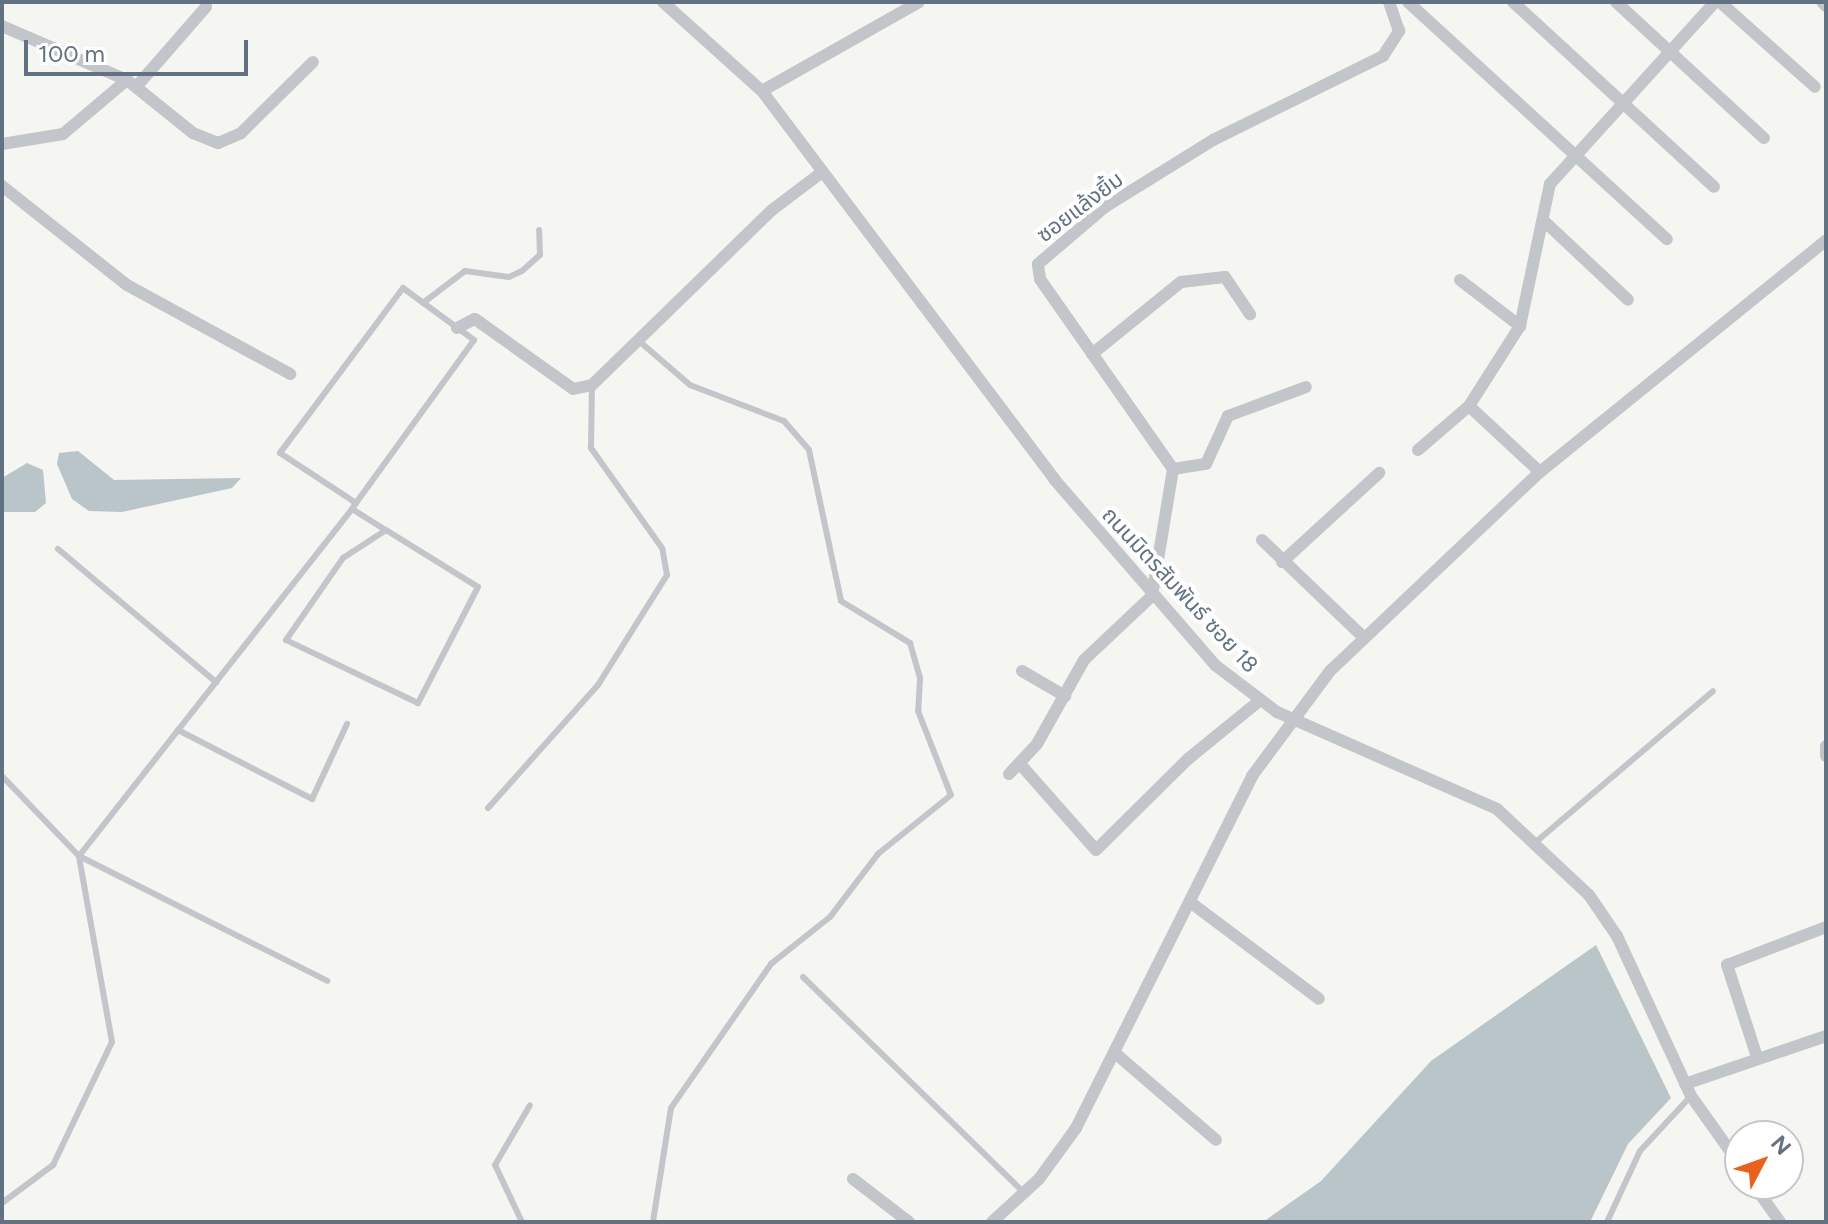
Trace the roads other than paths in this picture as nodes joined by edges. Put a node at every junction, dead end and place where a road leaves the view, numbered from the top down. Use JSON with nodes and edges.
{"nodes":[{"id":1,"x":663,"y":2,"type":"edge"},
{"id":2,"x":919,"y":2,"type":"edge"},
{"id":3,"x":1389,"y":2,"type":"edge"},
{"id":4,"x":1408,"y":2,"type":"edge"},
{"id":5,"x":1513,"y":2,"type":"edge"},
{"id":6,"x":1616,"y":2,"type":"edge"},
{"id":7,"x":1717,"y":2,"type":"edge"},
{"id":8,"x":206,"y":7,"type":"dead end"},
{"id":9,"x":2,"y":26,"type":"edge"},
{"id":10,"x":1670,"y":51,"type":"junction"},
{"id":11,"x":313,"y":62,"type":"dead end"},
{"id":12,"x":132,"y":83,"type":"junction"},
{"id":13,"x":1815,"y":87,"type":"dead end"},
{"id":14,"x":762,"y":91,"type":"junction"},
{"id":15,"x":1622,"y":103,"type":"junction"},
{"id":16,"x":1764,"y":138,"type":"dead end"},
{"id":17,"x":2,"y":144,"type":"edge"},
{"id":18,"x":1575,"y":154,"type":"junction"},
{"id":19,"x":822,"y":172,"type":"junction"},
{"id":20,"x":2,"y":186,"type":"edge"},
{"id":21,"x":1714,"y":187,"type":"dead end"},
{"id":22,"x":1544,"y":221,"type":"junction"},
{"id":23,"x":539,"y":230,"type":"dead end"},
{"id":24,"x":1667,"y":239,"type":"dead end"},
{"id":25,"x":1826,"y":240,"type":"edge"},
{"id":26,"x":1460,"y":280,"type":"dead end"},
{"id":27,"x":1628,"y":300,"type":"dead end"},
{"id":28,"x":423,"y":303,"type":"junction"},
{"id":29,"x":1250,"y":314,"type":"dead end"},
{"id":30,"x":1520,"y":326,"type":"junction"},
{"id":31,"x":457,"y":328,"type":"junction"},
{"id":32,"x":637,"y":338,"type":"junction"},
{"id":33,"x":1092,"y":354,"type":"junction"},
{"id":34,"x":290,"y":374,"type":"dead end"},
{"id":35,"x":592,"y":385,"type":"junction"},
{"id":36,"x":1306,"y":387,"type":"dead end"},
{"id":37,"x":1469,"y":406,"type":"junction"},
{"id":38,"x":1418,"y":450,"type":"dead end"},
{"id":39,"x":1173,"y":469,"type":"junction"},
{"id":40,"x":1540,"y":472,"type":"junction"},
{"id":41,"x":1379,"y":473,"type":"dead end"},
{"id":42,"x":354,"y":506,"type":"junction"},
{"id":43,"x":386,"y":530,"type":"junction"},
{"id":44,"x":1262,"y":540,"type":"dead end"},
{"id":45,"x":58,"y":549,"type":"dead end"},
{"id":46,"x":1282,"y":562,"type":"junction"},
{"id":47,"x":1152,"y":596,"type":"junction"},
{"id":48,"x":1363,"y":637,"type":"junction"},
{"id":49,"x":1022,"y":671,"type":"dead end"},
{"id":50,"x":216,"y":682,"type":"junction"},
{"id":51,"x":1713,"y":691,"type":"dead end"},
{"id":52,"x":1065,"y":696,"type":"junction"},
{"id":53,"x":1258,"y":702,"type":"junction"},
{"id":54,"x":1297,"y":722,"type":"junction"},
{"id":55,"x":347,"y":724,"type":"dead end"},
{"id":56,"x":178,"y":730,"type":"junction"},
{"id":57,"x":1826,"y":746,"type":"edge"},
{"id":58,"x":1826,"y":756,"type":"edge"},
{"id":59,"x":1021,"y":765,"type":"junction"},
{"id":60,"x":1009,"y":774,"type":"dead end"},
{"id":61,"x":2,"y":776,"type":"edge"},
{"id":62,"x":488,"y":808,"type":"dead end"},
{"id":63,"x":1537,"y":841,"type":"junction"},
{"id":64,"x":79,"y":856,"type":"junction"},
{"id":65,"x":1190,"y":902,"type":"junction"},
{"id":66,"x":1826,"y":927,"type":"edge"},
{"id":67,"x":803,"y":977,"type":"dead end"},
{"id":68,"x":327,"y":981,"type":"dead end"},
{"id":69,"x":1319,"y":999,"type":"dead end"},
{"id":70,"x":1826,"y":1036,"type":"edge"},
{"id":71,"x":1115,"y":1053,"type":"junction"},
{"id":72,"x":1756,"y":1054,"type":"junction"},
{"id":73,"x":1688,"y":1090,"type":"junction"},
{"id":74,"x":530,"y":1105,"type":"dead end"},
{"id":75,"x":1216,"y":1140,"type":"dead end"},
{"id":76,"x":1724,"y":1142,"type":"edge"},
{"id":77,"x":853,"y":1179,"type":"dead end"},
{"id":78,"x":1024,"y":1193,"type":"junction"},
{"id":79,"x":1764,"y":1200,"type":"edge"},
{"id":80,"x":2,"y":1203,"type":"edge"},
{"id":81,"x":522,"y":1222,"type":"edge"},
{"id":82,"x":653,"y":1222,"type":"edge"},
{"id":83,"x":909,"y":1222,"type":"edge"},
{"id":84,"x":992,"y":1222,"type":"edge"},
{"id":85,"x":1607,"y":1222,"type":"edge"},
{"id":86,"x":1780,"y":1222,"type":"edge"}],
"edges":[{"from":1,"to":14,"type":"street","name":"ถนนมิตรสัมพันธ์ ซอย 18"},
{"from":2,"to":14,"type":"street"},
{"from":3,"to":33,"type":"street","name":"ซอยแล้งยิ้ม"},
{"from":4,"to":18,"type":"street"},
{"from":5,"to":15,"type":"street"},
{"from":6,"to":10,"type":"street"},
{"from":7,"to":10,"type":"street"},
{"from":7,"to":13,"type":"street"},
{"from":8,"to":12,"type":"street"},
{"from":9,"to":12,"type":"street"},
{"from":10,"to":15,"type":"street"},
{"from":10,"to":16,"type":"street"},
{"from":11,"to":12,"type":"street"},
{"from":12,"to":17,"type":"street"},
{"from":14,"to":19,"type":"street","name":"ถนนมิตรสัมพันธ์ ซอย 18"},
{"from":15,"to":18,"type":"street"},
{"from":15,"to":21,"type":"street"},
{"from":18,"to":22,"type":"street"},
{"from":18,"to":24,"type":"street"},
{"from":19,"to":32,"type":"street"},
{"from":19,"to":47,"type":"street","name":"ถนนมิตรสัมพันธ์ ซอย 18"},
{"from":20,"to":34,"type":"street"},
{"from":22,"to":27,"type":"street"},
{"from":22,"to":30,"type":"street"},
{"from":23,"to":28,"type":"lane"},
{"from":25,"to":40,"type":"street"},
{"from":26,"to":30,"type":"street"},
{"from":28,"to":31,"type":"lane"},
{"from":28,"to":42,"type":"lane"},
{"from":29,"to":33,"type":"street"},
{"from":30,"to":37,"type":"street"},
{"from":31,"to":35,"type":"street"},
{"from":31,"to":42,"type":"lane"},
{"from":32,"to":35,"type":"street"},
{"from":32,"to":82,"type":"lane"},
{"from":33,"to":39,"type":"street","name":"ซอยแล้งยิ้ม"},
{"from":35,"to":62,"type":"lane"},
{"from":36,"to":39,"type":"street"},
{"from":37,"to":38,"type":"street"},
{"from":37,"to":40,"type":"street"},
{"from":39,"to":47,"type":"street"},
{"from":40,"to":48,"type":"street"},
{"from":41,"to":46,"type":"street"},
{"from":42,"to":43,"type":"lane"},
{"from":42,"to":50,"type":"lane"},
{"from":43,"to":43,"type":"lane"},
{"from":44,"to":46,"type":"street"},
{"from":45,"to":50,"type":"lane"},
{"from":46,"to":48,"type":"street"},
{"from":47,"to":52,"type":"street"},
{"from":47,"to":53,"type":"street","name":"ถนนมิตรสัมพันธ์ ซอย 18"},
{"from":48,"to":54,"type":"street"},
{"from":49,"to":52,"type":"street"},
{"from":50,"to":56,"type":"lane"},
{"from":51,"to":63,"type":"lane"},
{"from":52,"to":59,"type":"street"},
{"from":53,"to":54,"type":"street","name":"ถนนมิตรสัมพันธ์ ซอย 18"},
{"from":53,"to":59,"type":"street"},
{"from":54,"to":63,"type":"street","name":"ถนนมิตรสัมพันธ์ ซอย 18"},
{"from":54,"to":65,"type":"street"},
{"from":55,"to":56,"type":"lane"},
{"from":56,"to":64,"type":"lane"},
{"from":57,"to":58,"type":"street"},
{"from":59,"to":60,"type":"street"},
{"from":61,"to":64,"type":"lane"},
{"from":63,"to":73,"type":"street","name":"ถนนมิตรสัมพันธ์ ซอย 18"},
{"from":64,"to":68,"type":"lane"},
{"from":64,"to":80,"type":"lane"},
{"from":65,"to":69,"type":"street"},
{"from":65,"to":71,"type":"street"},
{"from":66,"to":72,"type":"street"},
{"from":67,"to":78,"type":"lane"},
{"from":70,"to":72,"type":"street"},
{"from":71,"to":75,"type":"street"},
{"from":71,"to":78,"type":"street"},
{"from":72,"to":73,"type":"street"},
{"from":73,"to":76,"type":"street","name":"ถนนมิตรสัมพันธ์ ซอย 18"},
{"from":73,"to":85,"type":"lane"},
{"from":74,"to":81,"type":"lane"},
{"from":77,"to":83,"type":"street"},
{"from":78,"to":84,"type":"street"},
{"from":79,"to":86,"type":"street"}]}
